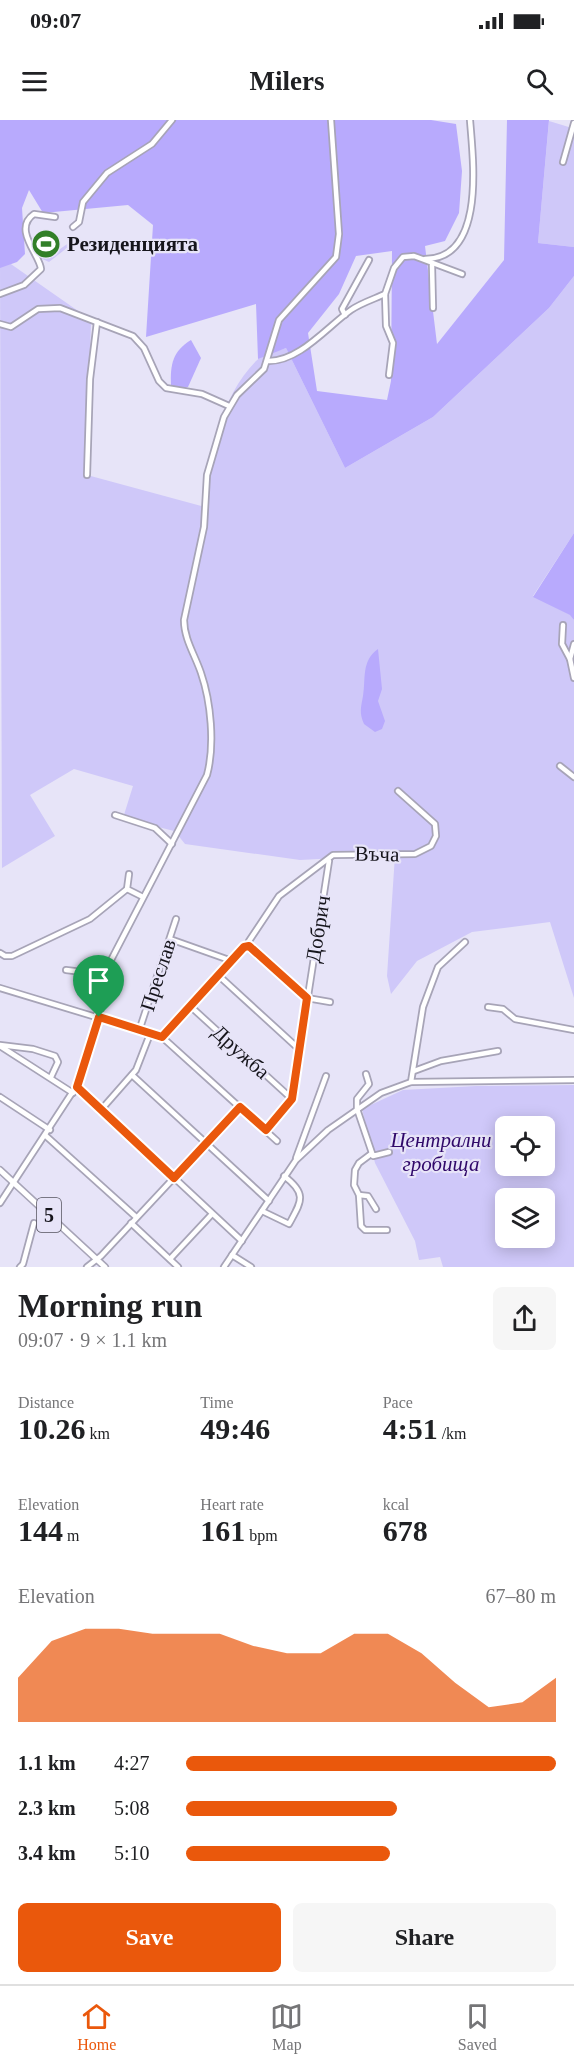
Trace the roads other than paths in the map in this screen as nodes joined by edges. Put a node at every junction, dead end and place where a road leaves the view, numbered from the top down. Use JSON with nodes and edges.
{"nodes":[{"id":1,"x":172,"y":120,"type":"edge"},
{"id":2,"x":331,"y":120,"type":"edge"},
{"id":3,"x":470,"y":120,"type":"edge"},
{"id":4,"x":574,"y":123,"type":"edge"},
{"id":5,"x":563,"y":162,"type":"dead end"},
{"id":6,"x":55,"y":218,"type":"dead end"},
{"id":7,"x":73,"y":227,"type":"dead end"},
{"id":8,"x":425,"y":259,"type":"junction"},
{"id":9,"x":369,"y":260,"type":"dead end"},
{"id":10,"x":432,"y":265,"type":"junction"},
{"id":11,"x":462,"y":274,"type":"dead end"},
{"id":12,"x":0,"y":294,"type":"edge"},
{"id":13,"x":385,"y":294,"type":"junction"},
{"id":14,"x":433,"y":308,"type":"dead end"},
{"id":15,"x":345,"y":315,"type":"junction"},
{"id":16,"x":96,"y":322,"type":"junction"},
{"id":17,"x":0,"y":324,"type":"edge"},
{"id":18,"x":268,"y":361,"type":"junction"},
{"id":19,"x":389,"y":375,"type":"dead end"},
{"id":20,"x":229,"y":406,"type":"junction"},
{"id":21,"x":87,"y":475,"type":"dead end"},
{"id":22,"x":563,"y":625,"type":"dead end"},
{"id":23,"x":574,"y":644,"type":"edge"},
{"id":24,"x":570,"y":659,"type":"junction"},
{"id":25,"x":574,"y":678,"type":"edge"},
{"id":26,"x":560,"y":766,"type":"dead end"},
{"id":27,"x":574,"y":777,"type":"edge"},
{"id":28,"x":398,"y":791,"type":"dead end"},
{"id":29,"x":115,"y":815,"type":"dead end"},
{"id":30,"x":172,"y":844,"type":"junction"},
{"id":31,"x":329,"y":860,"type":"junction"},
{"id":32,"x":129,"y":874,"type":"dead end"},
{"id":33,"x":127,"y":889,"type":"junction"},
{"id":34,"x":143,"y":897,"type":"junction"},
{"id":35,"x":176,"y":919,"type":"dead end"},
{"id":36,"x":170,"y":939,"type":"junction"},
{"id":37,"x":465,"y":942,"type":"dead end"},
{"id":38,"x":248,"y":943,"type":"junction"},
{"id":39,"x":0,"y":953,"type":"edge"},
{"id":40,"x":232,"y":961,"type":"junction"},
{"id":41,"x":66,"y":970,"type":"dead end"},
{"id":42,"x":107,"y":975,"type":"junction"},
{"id":43,"x":218,"y":975,"type":"junction"},
{"id":44,"x":0,"y":988,"type":"edge"},
{"id":45,"x":307,"y":998,"type":"junction"},
{"id":46,"x":330,"y":1002,"type":"dead end"},
{"id":47,"x":189,"y":1005,"type":"junction"},
{"id":48,"x":488,"y":1007,"type":"dead end"},
{"id":49,"x":99,"y":1017,"type":"junction"},
{"id":50,"x":574,"y":1030,"type":"edge"},
{"id":51,"x":139,"y":1031,"type":"junction"},
{"id":52,"x":150,"y":1034,"type":"junction"},
{"id":53,"x":162,"y":1037,"type":"junction"},
{"id":54,"x":0,"y":1046,"type":"edge"},
{"id":55,"x":301,"y":1050,"type":"junction"},
{"id":56,"x":498,"y":1051,"type":"dead end"},
{"id":57,"x":414,"y":1071,"type":"junction"},
{"id":58,"x":366,"y":1074,"type":"dead end"},
{"id":59,"x":132,"y":1075,"type":"junction"},
{"id":60,"x":326,"y":1076,"type":"dead end"},
{"id":61,"x":51,"y":1077,"type":"junction"},
{"id":62,"x":574,"y":1080,"type":"edge"},
{"id":63,"x":411,"y":1082,"type":"junction"},
{"id":64,"x":77,"y":1087,"type":"junction"},
{"id":65,"x":73,"y":1093,"type":"junction"},
{"id":66,"x":0,"y":1097,"type":"edge"},
{"id":67,"x":292,"y":1099,"type":"junction"},
{"id":68,"x":240,"y":1107,"type":"junction"},
{"id":69,"x":357,"y":1110,"type":"junction"},
{"id":70,"x":100,"y":1111,"type":"junction"},
{"id":71,"x":50,"y":1130,"type":"junction"},
{"id":72,"x":266,"y":1130,"type":"junction"},
{"id":73,"x":46,"y":1136,"type":"junction"},
{"id":74,"x":207,"y":1142,"type":"junction"},
{"id":75,"x":277,"y":1142,"type":"dead end"},
{"id":76,"x":389,"y":1152,"type":"dead end"},
{"id":77,"x":371,"y":1154,"type":"junction"},
{"id":78,"x":296,"y":1160,"type":"junction"},
{"id":79,"x":0,"y":1170,"type":"edge"},
{"id":80,"x":284,"y":1176,"type":"junction"},
{"id":81,"x":174,"y":1178,"type":"junction"},
{"id":82,"x":15,"y":1183,"type":"junction"},
{"id":83,"x":359,"y":1195,"type":"junction"},
{"id":84,"x":269,"y":1201,"type":"junction"},
{"id":85,"x":0,"y":1203,"type":"edge"},
{"id":86,"x":376,"y":1209,"type":"dead end"},
{"id":87,"x":262,"y":1211,"type":"junction"},
{"id":88,"x":212,"y":1214,"type":"junction"},
{"id":89,"x":136,"y":1217,"type":"junction"},
{"id":90,"x":34,"y":1223,"type":"dead end"},
{"id":91,"x":130,"y":1223,"type":"junction"},
{"id":92,"x":387,"y":1230,"type":"dead end"},
{"id":93,"x":242,"y":1241,"type":"junction"},
{"id":94,"x":232,"y":1255,"type":"junction"},
{"id":95,"x":99,"y":1258,"type":"junction"},
{"id":96,"x":170,"y":1259,"type":"junction"},
{"id":97,"x":247,"y":1266,"type":"edge"},
{"id":98,"x":20,"y":1267,"type":"edge"},
{"id":99,"x":87,"y":1267,"type":"edge"},
{"id":100,"x":105,"y":1267,"type":"edge"},
{"id":101,"x":178,"y":1267,"type":"edge"},
{"id":102,"x":224,"y":1267,"type":"edge"}],
"edges":[{"from":1,"to":7,"type":"street"},
{"from":2,"to":18,"type":"street"},
{"from":3,"to":8,"type":"street"},
{"from":4,"to":5,"type":"street"},
{"from":6,"to":12,"type":"street"},
{"from":8,"to":10,"type":"street"},
{"from":8,"to":13,"type":"street"},
{"from":9,"to":15,"type":"street"},
{"from":10,"to":11,"type":"street"},
{"from":10,"to":14,"type":"street"},
{"from":13,"to":15,"type":"street"},
{"from":13,"to":19,"type":"street"},
{"from":15,"to":18,"type":"street"},
{"from":16,"to":17,"type":"street"},
{"from":16,"to":20,"type":"street"},
{"from":16,"to":21,"type":"street"},
{"from":18,"to":20,"type":"street"},
{"from":20,"to":30,"type":"street"},
{"from":22,"to":24,"type":"street"},
{"from":23,"to":24,"type":"street"},
{"from":24,"to":25,"type":"street"},
{"from":26,"to":27,"type":"street"},
{"from":28,"to":31,"type":"street","name":"Въча"},
{"from":29,"to":30,"type":"street"},
{"from":30,"to":34,"type":"street"},
{"from":31,"to":38,"type":"street","name":"Въча"},
{"from":31,"to":45,"type":"street","name":"Добрич"},
{"from":32,"to":33,"type":"street"},
{"from":33,"to":34,"type":"street"},
{"from":33,"to":39,"type":"street"},
{"from":34,"to":42,"type":"street"},
{"from":35,"to":36,"type":"street","name":"Преслав"},
{"from":36,"to":40,"type":"street"},
{"from":36,"to":51,"type":"street","name":"Преслав"},
{"from":37,"to":57,"type":"street"},
{"from":38,"to":40,"type":"street","name":"Въча"},
{"from":38,"to":45,"type":"street"},
{"from":40,"to":43,"type":"street","name":"Въча"},
{"from":41,"to":42,"type":"street"},
{"from":42,"to":49,"type":"street"},
{"from":43,"to":47,"type":"street","name":"Въча"},
{"from":43,"to":55,"type":"street"},
{"from":44,"to":49,"type":"street"},
{"from":45,"to":46,"type":"street"},
{"from":45,"to":55,"type":"street","name":"Добрич"},
{"from":47,"to":53,"type":"street","name":"Въча"},
{"from":47,"to":67,"type":"street","name":"Дружба"},
{"from":48,"to":50,"type":"street"},
{"from":49,"to":51,"type":"street"},
{"from":49,"to":64,"type":"street"},
{"from":51,"to":52,"type":"street"},
{"from":52,"to":53,"type":"street"},
{"from":52,"to":59,"type":"street","name":"Преслав"},
{"from":53,"to":68,"type":"street"},
{"from":54,"to":61,"type":"street"},
{"from":54,"to":61,"type":"street"},
{"from":55,"to":67,"type":"street","name":"Добрич"},
{"from":56,"to":57,"type":"street"},
{"from":57,"to":63,"type":"street"},
{"from":58,"to":69,"type":"street"},
{"from":59,"to":70,"type":"street","name":"Преслав"},
{"from":59,"to":74,"type":"street"},
{"from":60,"to":78,"type":"street"},
{"from":61,"to":65,"type":"street"},
{"from":62,"to":63,"type":"street"},
{"from":63,"to":69,"type":"street"},
{"from":64,"to":65,"type":"street"},
{"from":64,"to":70,"type":"street"},
{"from":65,"to":71,"type":"street"},
{"from":66,"to":71,"type":"street"},
{"from":67,"to":72,"type":"street","name":"Добрич"},
{"from":68,"to":72,"type":"street"},
{"from":68,"to":74,"type":"street"},
{"from":69,"to":77,"type":"street"},
{"from":69,"to":78,"type":"street"},
{"from":70,"to":81,"type":"street"},
{"from":71,"to":73,"type":"street"},
{"from":72,"to":75,"type":"street"},
{"from":73,"to":82,"type":"street"},
{"from":73,"to":89,"type":"street"},
{"from":74,"to":81,"type":"street"},
{"from":74,"to":84,"type":"street"},
{"from":76,"to":77,"type":"street"},
{"from":77,"to":83,"type":"street"},
{"from":78,"to":80,"type":"street"},
{"from":79,"to":82,"type":"main road","number":"5"},
{"from":80,"to":84,"type":"street"},
{"from":80,"to":87,"type":"street"},
{"from":81,"to":88,"type":"street"},
{"from":81,"to":89,"type":"street"},
{"from":82,"to":85,"type":"street"},
{"from":82,"to":95,"type":"main road","number":"5"},
{"from":83,"to":86,"type":"street"},
{"from":83,"to":92,"type":"street"},
{"from":84,"to":87,"type":"street"},
{"from":87,"to":93,"type":"street"},
{"from":88,"to":93,"type":"street"},
{"from":88,"to":96,"type":"street"},
{"from":89,"to":91,"type":"street"},
{"from":90,"to":98,"type":"street"},
{"from":91,"to":95,"type":"street"},
{"from":91,"to":96,"type":"street"},
{"from":93,"to":94,"type":"street"},
{"from":94,"to":97,"type":"street"},
{"from":94,"to":102,"type":"street"},
{"from":95,"to":99,"type":"street"},
{"from":95,"to":100,"type":"main road","number":"5"},
{"from":96,"to":101,"type":"street"}]}
